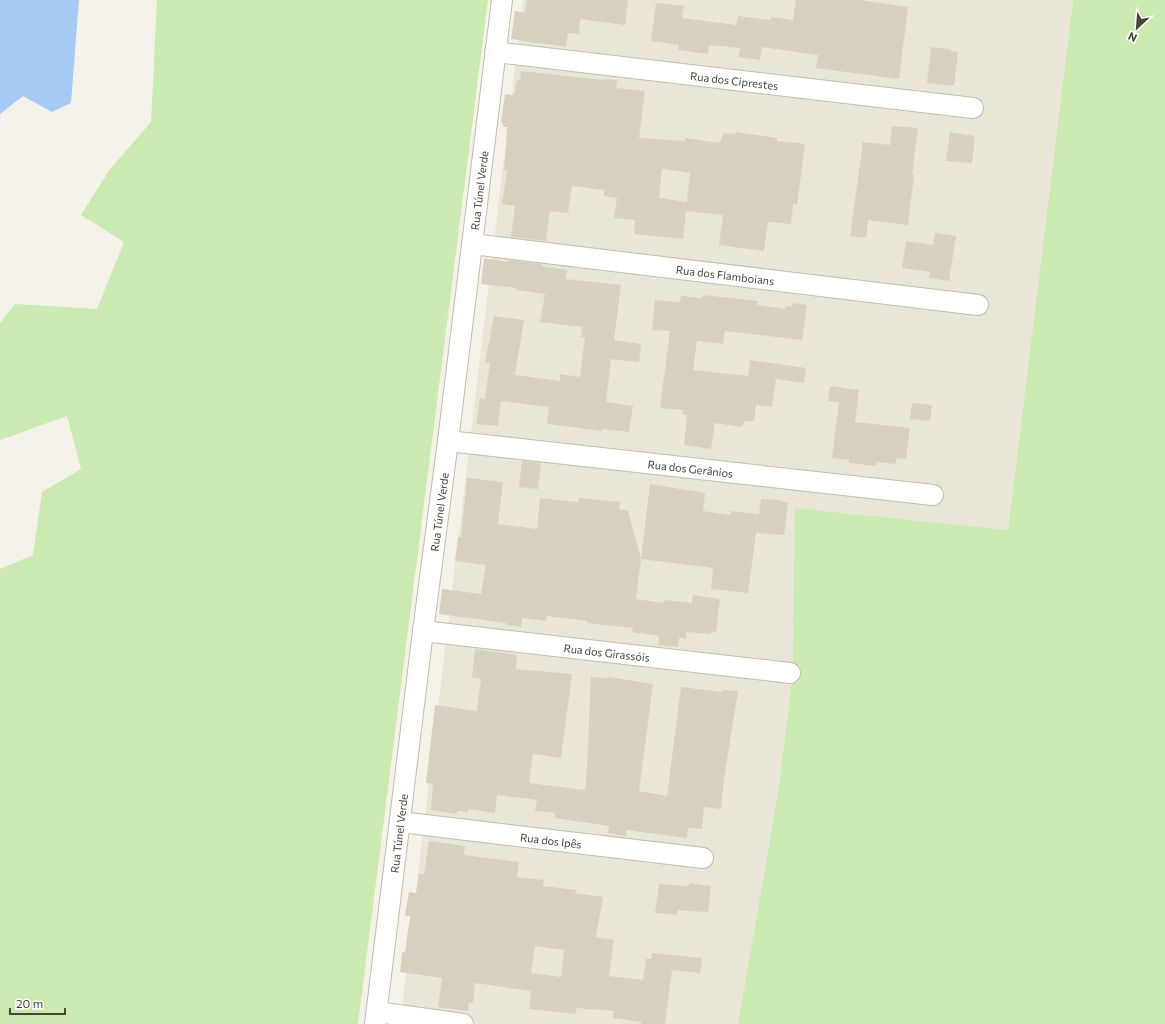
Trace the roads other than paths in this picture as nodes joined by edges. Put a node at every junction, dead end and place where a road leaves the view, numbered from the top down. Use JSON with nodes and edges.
{"nodes":[{"id":1,"x":502,"y":0,"type":"edge"},
{"id":2,"x":496,"y":52,"type":"junction"},
{"id":3,"x":973,"y":108,"type":"dead end"},
{"id":4,"x":472,"y":244,"type":"junction"},
{"id":5,"x":978,"y":305,"type":"dead end"},
{"id":6,"x":448,"y":441,"type":"junction"},
{"id":7,"x":933,"y":495,"type":"dead end"},
{"id":8,"x":423,"y":631,"type":"junction"},
{"id":9,"x":790,"y":673,"type":"dead end"},
{"id":10,"x":400,"y":822,"type":"junction"},
{"id":11,"x":703,"y":858,"type":"dead end"},
{"id":12,"x":376,"y":1018,"type":"edge"},
{"id":13,"x":463,"y":1024,"type":"edge"}],
"edges":[{"from":1,"to":2,"type":"street","name":"Rua Túnel Verde"},
{"from":2,"to":3,"type":"street","name":"Rua dos Ciprestes"},
{"from":2,"to":4,"type":"street","name":"Rua Túnel Verde"},
{"from":4,"to":5,"type":"street","name":"Rua dos Flamboians"},
{"from":4,"to":6,"type":"street","name":"Rua Túnel Verde"},
{"from":6,"to":7,"type":"street","name":"Rua dos Gerânios"},
{"from":6,"to":8,"type":"street","name":"Rua Túnel Verde"},
{"from":8,"to":9,"type":"street","name":"Rua dos Girassóis"},
{"from":8,"to":10,"type":"street","name":"Rua Túnel Verde"},
{"from":10,"to":11,"type":"street","name":"Rua dos Ipês"},
{"from":10,"to":12,"type":"street","name":"Rua Túnel Verde"},
{"from":12,"to":13,"type":"street"}]}
